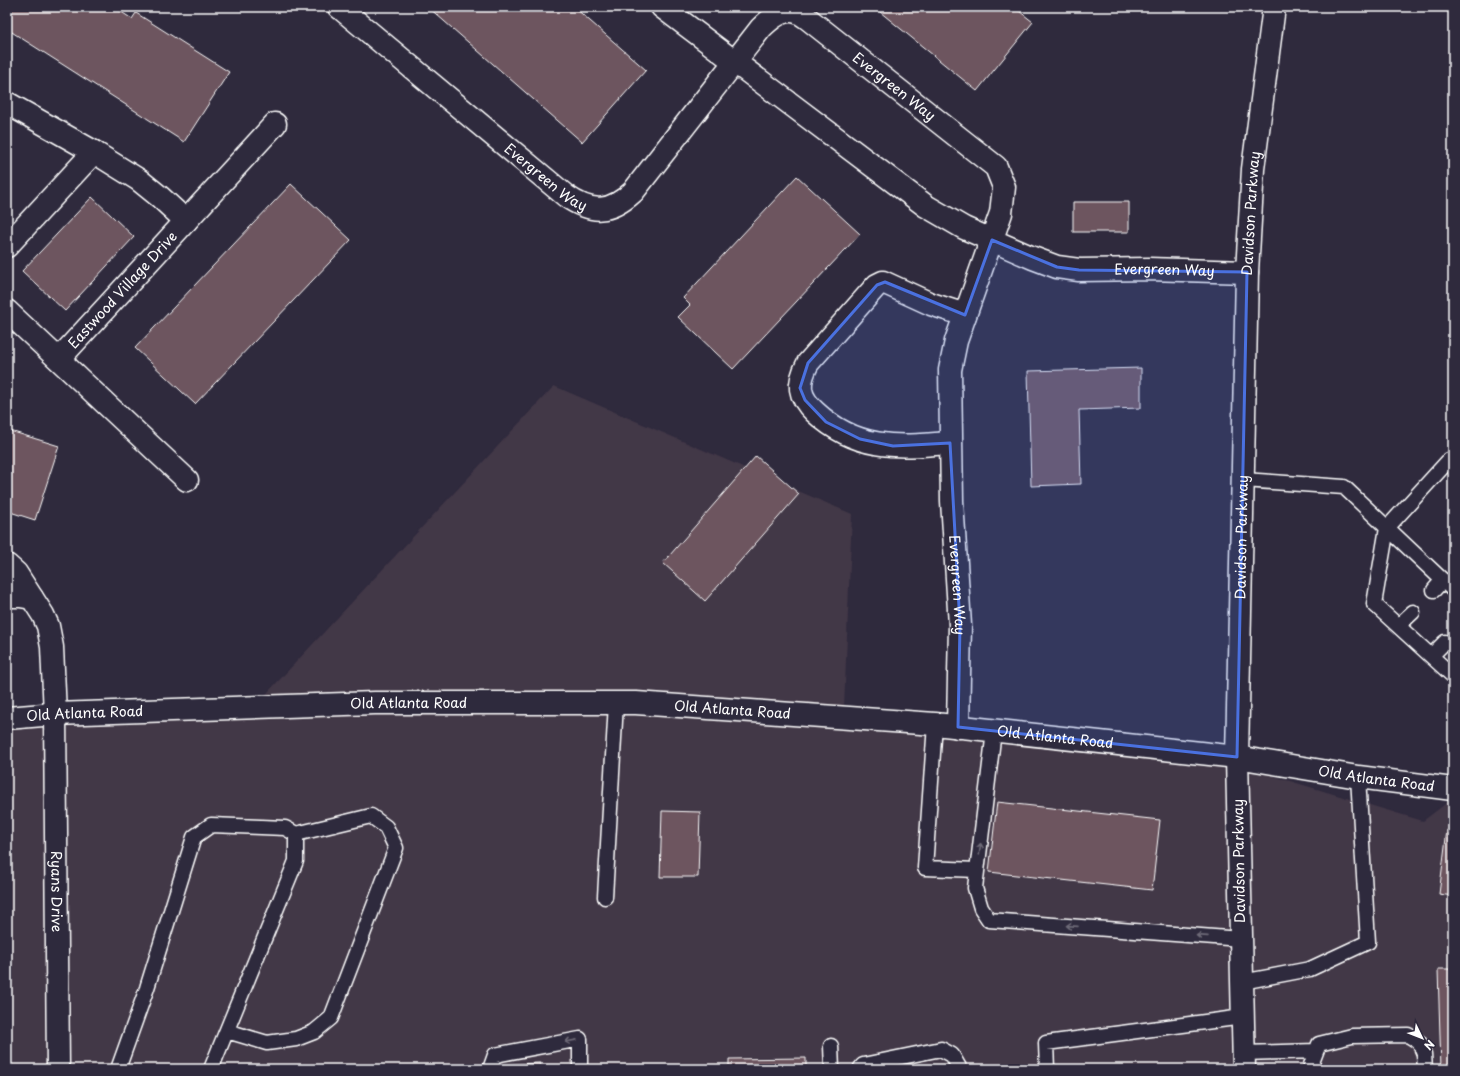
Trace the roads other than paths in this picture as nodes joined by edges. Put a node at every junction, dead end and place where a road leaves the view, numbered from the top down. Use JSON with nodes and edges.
{"nodes":[{"id":1,"x":339,"y":7,"type":"edge"},
{"id":2,"x":662,"y":7,"type":"edge"},
{"id":3,"x":1274,"y":7,"type":"edge"},
{"id":4,"x":735,"y":62,"type":"junction"},
{"id":5,"x":7,"y":103,"type":"edge"},
{"id":6,"x":275,"y":124,"type":"dead end"},
{"id":7,"x":94,"y":152,"type":"junction"},
{"id":8,"x":186,"y":220,"type":"junction"},
{"id":9,"x":992,"y":240,"type":"junction"},
{"id":10,"x":7,"y":246,"type":"edge"},
{"id":11,"x":1247,"y":272,"type":"junction"},
{"id":12,"x":7,"y":311,"type":"edge"},
{"id":13,"x":965,"y":315,"type":"junction"},
{"id":14,"x":59,"y":359,"type":"junction"},
{"id":15,"x":950,"y":443,"type":"junction"},
{"id":16,"x":1449,"y":460,"type":"dead end"},
{"id":17,"x":187,"y":480,"type":"dead end"},
{"id":18,"x":1243,"y":480,"type":"junction"},
{"id":19,"x":1387,"y":528,"type":"junction"},
{"id":20,"x":7,"y":565,"type":"edge"},
{"id":21,"x":1453,"y":590,"type":"edge"},
{"id":22,"x":7,"y":596,"type":"edge"},
{"id":23,"x":32,"y":598,"type":"junction"},
{"id":24,"x":1413,"y":612,"type":"dead end"},
{"id":25,"x":1398,"y":626,"type":"junction"},
{"id":26,"x":1445,"y":642,"type":"dead end"},
{"id":27,"x":1431,"y":656,"type":"junction"},
{"id":28,"x":1453,"y":676,"type":"edge"},
{"id":29,"x":616,"y":703,"type":"junction"},
{"id":30,"x":55,"y":714,"type":"junction"},
{"id":31,"x":7,"y":718,"type":"edge"},
{"id":32,"x":935,"y":724,"type":"junction"},
{"id":33,"x":958,"y":727,"type":"junction"},
{"id":34,"x":994,"y":731,"type":"junction"},
{"id":35,"x":1237,"y":757,"type":"junction"},
{"id":36,"x":1358,"y":777,"type":"junction"},
{"id":37,"x":1453,"y":789,"type":"edge"},
{"id":38,"x":296,"y":834,"type":"junction"},
{"id":39,"x":977,"y":870,"type":"junction"},
{"id":40,"x":604,"y":897,"type":"dead end"},
{"id":41,"x":1241,"y":938,"type":"junction"},
{"id":42,"x":1242,"y":982,"type":"junction"},
{"id":43,"x":1243,"y":1017,"type":"junction"},
{"id":44,"x":227,"y":1031,"type":"junction"},
{"id":45,"x":831,"y":1046,"type":"dead end"},
{"id":46,"x":1316,"y":1051,"type":"junction"},
{"id":47,"x":1244,"y":1061,"type":"edge"},
{"id":48,"x":58,"y":1069,"type":"edge"},
{"id":49,"x":118,"y":1069,"type":"edge"},
{"id":50,"x":211,"y":1069,"type":"edge"},
{"id":51,"x":490,"y":1069,"type":"edge"},
{"id":52,"x":580,"y":1069,"type":"edge"},
{"id":53,"x":832,"y":1069,"type":"edge"},
{"id":54,"x":860,"y":1069,"type":"edge"},
{"id":55,"x":960,"y":1069,"type":"edge"},
{"id":56,"x":1047,"y":1069,"type":"edge"},
{"id":57,"x":1311,"y":1069,"type":"edge"},
{"id":58,"x":1425,"y":1069,"type":"edge"}],
"edges":[{"from":1,"to":4,"type":"street","name":"Evergreen Way"},
{"from":2,"to":4,"type":"street","name":"Evergreen Way"},
{"from":3,"to":11,"type":"street","name":"Davidson Parkway"},
{"from":4,"to":9,"type":"street","name":"Evergreen Way"},
{"from":4,"to":9,"type":"street","name":"Evergreen Way"},
{"from":5,"to":7,"type":"street","name":"Eastwood Village Drive"},
{"from":6,"to":8,"type":"street","name":"Eastwood Village Drive"},
{"from":7,"to":8,"type":"street","name":"Eastwood Village Drive"},
{"from":7,"to":10,"type":"street"},
{"from":8,"to":14,"type":"street","name":"Eastwood Village Drive"},
{"from":9,"to":11,"type":"street","name":"Evergreen Way"},
{"from":9,"to":13,"type":"street","name":"Evergreen Way"},
{"from":11,"to":18,"type":"street","name":"Davidson Parkway"},
{"from":12,"to":14,"type":"street","name":"Eastwood Village Drive"},
{"from":13,"to":15,"type":"street","name":"Evergreen Way"},
{"from":13,"to":15,"type":"street"},
{"from":14,"to":17,"type":"street","name":"Eastwood Village Drive"},
{"from":15,"to":33,"type":"street","name":"Evergreen Way"},
{"from":16,"to":19,"type":"lane"},
{"from":18,"to":19,"type":"lane"},
{"from":18,"to":35,"type":"street","name":"Davidson Parkway"},
{"from":19,"to":21,"type":"lane"},
{"from":19,"to":25,"type":"lane"},
{"from":20,"to":23,"type":"street"},
{"from":22,"to":23,"type":"street"},
{"from":23,"to":30,"type":"street"},
{"from":24,"to":25,"type":"lane"},
{"from":25,"to":27,"type":"lane"},
{"from":26,"to":27,"type":"lane"},
{"from":27,"to":28,"type":"lane"},
{"from":29,"to":30,"type":"street","name":"Old Atlanta Road"},
{"from":29,"to":32,"type":"street","name":"Old Atlanta Road"},
{"from":29,"to":40,"type":"lane"},
{"from":30,"to":31,"type":"street","name":"Old Atlanta Road"},
{"from":30,"to":48,"type":"street","name":"Ryans Drive"},
{"from":32,"to":33,"type":"street","name":"Old Atlanta Road"},
{"from":32,"to":39,"type":"lane"},
{"from":33,"to":34,"type":"street","name":"Old Atlanta Road"},
{"from":34,"to":35,"type":"street","name":"Old Atlanta Road"},
{"from":39,"to":34,"type":"lane","one_way":true},
{"from":35,"to":36,"type":"street","name":"Old Atlanta Road"},
{"from":35,"to":41,"type":"street","name":"Davidson Parkway"},
{"from":36,"to":37,"type":"street","name":"Old Atlanta Road"},
{"from":36,"to":42,"type":"lane"},
{"from":38,"to":44,"type":"lane"},
{"from":38,"to":44,"type":"lane"},
{"from":38,"to":49,"type":"lane"},
{"from":41,"to":39,"type":"lane","one_way":true},
{"from":41,"to":42,"type":"street","name":"Davidson Parkway"},
{"from":42,"to":43,"type":"street","name":"Davidson Parkway"},
{"from":43,"to":47,"type":"street","name":"Davidson Parkway"},
{"from":43,"to":56,"type":"lane"},
{"from":44,"to":50,"type":"lane"},
{"from":45,"to":53,"type":"lane"},
{"from":46,"to":47,"type":"lane"},
{"from":46,"to":57,"type":"lane"},
{"from":46,"to":58,"type":"lane"},
{"from":52,"to":51,"type":"lane","one_way":true},
{"from":54,"to":55,"type":"lane"}]}
